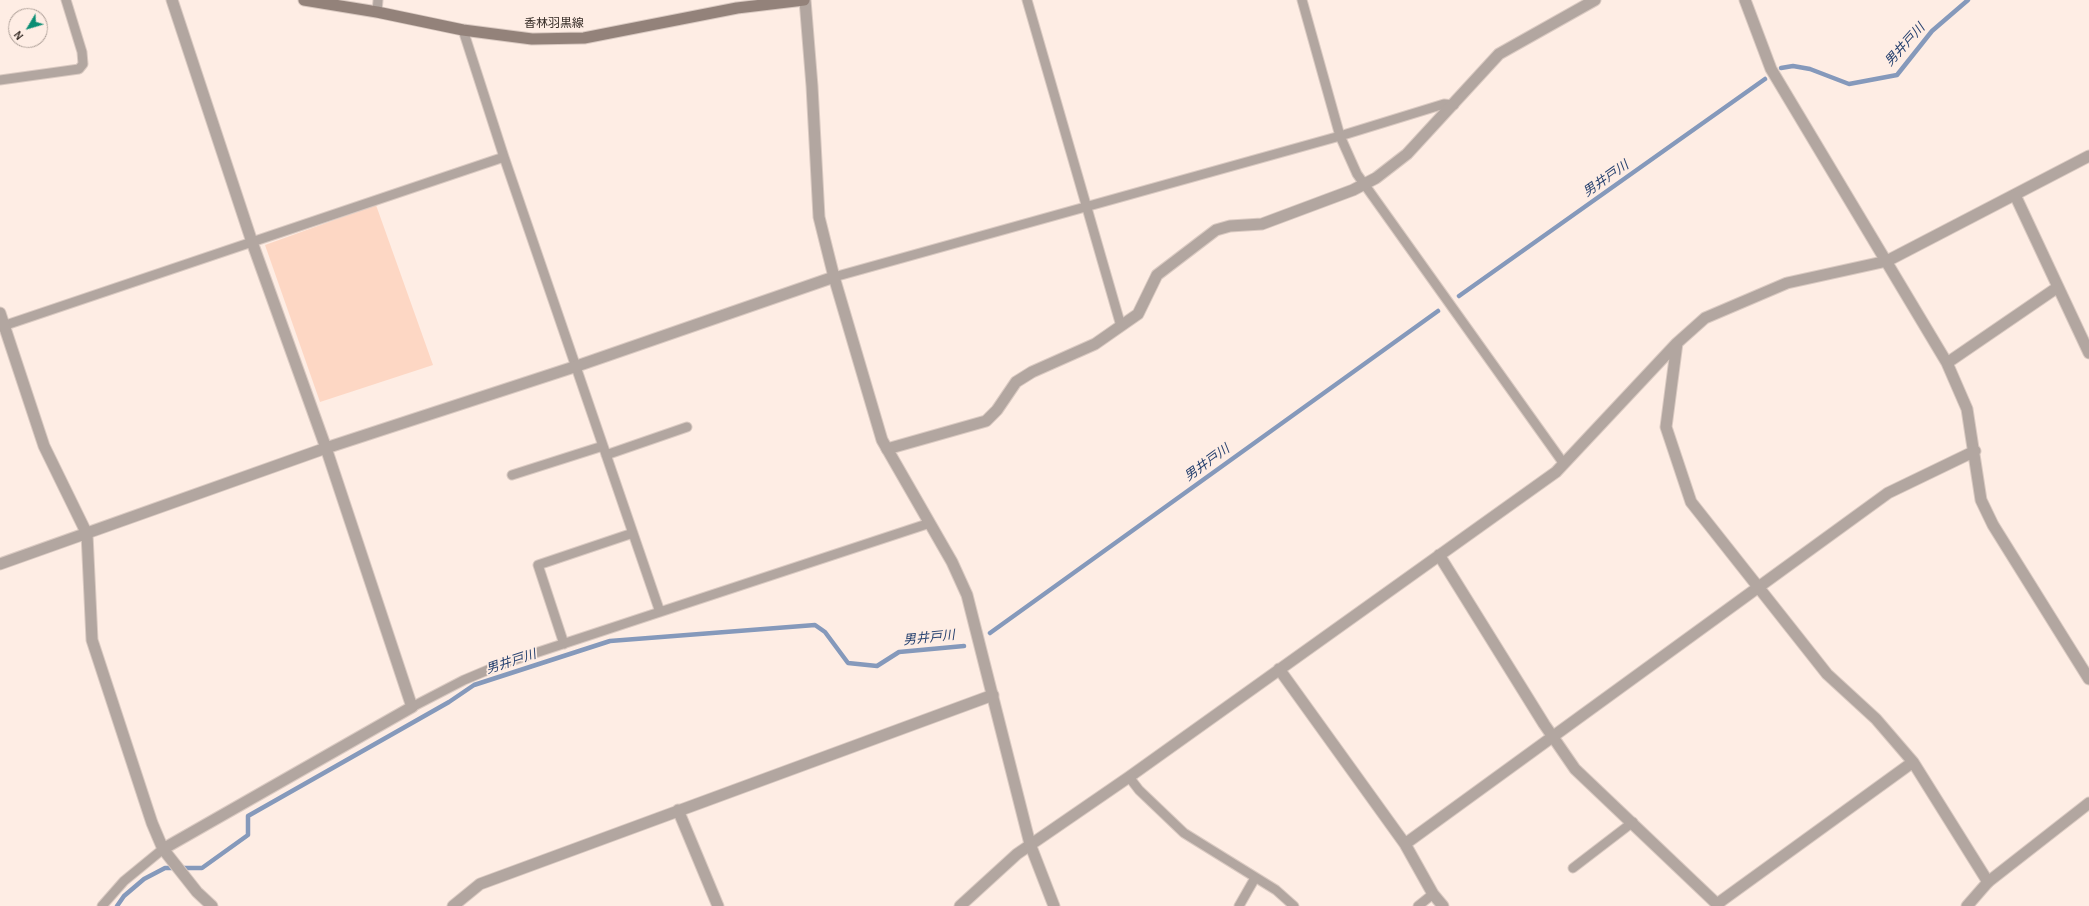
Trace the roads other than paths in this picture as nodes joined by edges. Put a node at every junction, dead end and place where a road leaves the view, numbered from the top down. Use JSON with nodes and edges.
{"nodes":[{"id":1,"x":66,"y":0,"type":"edge"},
{"id":2,"x":172,"y":0,"type":"edge"},
{"id":3,"x":304,"y":0,"type":"edge"},
{"id":4,"x":378,"y":0,"type":"edge"},
{"id":5,"x":805,"y":0,"type":"edge"},
{"id":6,"x":1027,"y":0,"type":"edge"},
{"id":7,"x":1302,"y":0,"type":"edge"},
{"id":8,"x":1595,"y":0,"type":"edge"},
{"id":9,"x":1745,"y":0,"type":"edge"},
{"id":10,"x":377,"y":12,"type":"junction"},
{"id":11,"x":463,"y":30,"type":"junction"},
{"id":12,"x":0,"y":80,"type":"edge"},
{"id":13,"x":1454,"y":104,"type":"junction"},
{"id":14,"x":1340,"y":136,"type":"junction"},
{"id":15,"x":2089,"y":156,"type":"edge"},
{"id":16,"x":504,"y":157,"type":"junction"},
{"id":17,"x":1364,"y":185,"type":"junction"},
{"id":18,"x":2015,"y":195,"type":"junction"},
{"id":19,"x":1086,"y":207,"type":"junction"},
{"id":20,"x":252,"y":242,"type":"junction"},
{"id":21,"x":1887,"y":261,"type":"junction"},
{"id":22,"x":834,"y":277,"type":"junction"},
{"id":23,"x":2058,"y":287,"type":"junction"},
{"id":24,"x":0,"y":313,"type":"edge"},
{"id":25,"x":2,"y":326,"type":"edge"},
{"id":26,"x":1121,"y":326,"type":"junction"},
{"id":27,"x":1677,"y":343,"type":"junction"},
{"id":28,"x":2089,"y":353,"type":"edge"},
{"id":29,"x":1948,"y":362,"type":"junction"},
{"id":30,"x":577,"y":366,"type":"junction"},
{"id":31,"x":687,"y":427,"type":"dead end"},
{"id":32,"x":603,"y":446,"type":"junction"},
{"id":33,"x":326,"y":448,"type":"junction"},
{"id":34,"x":887,"y":450,"type":"junction"},
{"id":35,"x":1975,"y":451,"type":"junction"},
{"id":36,"x":606,"y":455,"type":"junction"},
{"id":37,"x":1564,"y":464,"type":"junction"},
{"id":38,"x":512,"y":475,"type":"dead end"},
{"id":39,"x":930,"y":524,"type":"junction"},
{"id":40,"x":633,"y":533,"type":"junction"},
{"id":41,"x":87,"y":534,"type":"junction"},
{"id":42,"x":1439,"y":555,"type":"junction"},
{"id":43,"x":0,"y":564,"type":"edge"},
{"id":44,"x":1759,"y":589,"type":"junction"},
{"id":45,"x":660,"y":612,"type":"junction"},
{"id":46,"x":564,"y":644,"type":"junction"},
{"id":47,"x":1279,"y":669,"type":"junction"},
{"id":48,"x":2089,"y":679,"type":"edge"},
{"id":49,"x":992,"y":695,"type":"junction"},
{"id":50,"x":412,"y":707,"type":"junction"},
{"id":51,"x":1552,"y":737,"type":"junction"},
{"id":52,"x":1913,"y":762,"type":"junction"},
{"id":53,"x":1130,"y":777,"type":"junction"},
{"id":54,"x":2089,"y":803,"type":"edge"},
{"id":55,"x":678,"y":810,"type":"junction"},
{"id":56,"x":1633,"y":822,"type":"junction"},
{"id":57,"x":1030,"y":844,"type":"junction"},
{"id":58,"x":1405,"y":844,"type":"junction"},
{"id":59,"x":163,"y":849,"type":"junction"},
{"id":60,"x":1574,"y":868,"type":"dead end"},
{"id":61,"x":1255,"y":878,"type":"junction"},
{"id":62,"x":1988,"y":882,"type":"junction"},
{"id":63,"x":1433,"y":894,"type":"junction"},
{"id":64,"x":1717,"y":905,"type":"edge"},
{"id":65,"x":102,"y":906,"type":"edge"},
{"id":66,"x":212,"y":906,"type":"edge"},
{"id":67,"x":452,"y":906,"type":"edge"},
{"id":68,"x":718,"y":906,"type":"edge"},
{"id":69,"x":960,"y":906,"type":"edge"},
{"id":70,"x":1054,"y":906,"type":"edge"},
{"id":71,"x":1239,"y":906,"type":"edge"},
{"id":72,"x":1294,"y":906,"type":"edge"},
{"id":73,"x":1418,"y":906,"type":"edge"},
{"id":74,"x":1443,"y":906,"type":"edge"},
{"id":75,"x":1967,"y":906,"type":"edge"}],
"edges":[{"from":1,"to":12,"type":"lane"},
{"from":2,"to":20,"type":"street"},
{"from":3,"to":10,"type":"main road","name":"香林羽黒線"},
{"from":4,"to":10,"type":"lane"},
{"from":5,"to":11,"type":"main road","name":"香林羽黒線"},
{"from":5,"to":22,"type":"street"},
{"from":6,"to":19,"type":"lane"},
{"from":7,"to":14,"type":"lane"},
{"from":8,"to":13,"type":"street"},
{"from":9,"to":21,"type":"street"},
{"from":10,"to":11,"type":"main road","name":"香林羽黒線"},
{"from":11,"to":16,"type":"lane"},
{"from":13,"to":14,"type":"lane"},
{"from":13,"to":17,"type":"street"},
{"from":14,"to":17,"type":"lane"},
{"from":14,"to":19,"type":"lane"},
{"from":15,"to":18,"type":"street"},
{"from":16,"to":20,"type":"lane"},
{"from":16,"to":30,"type":"lane"},
{"from":17,"to":26,"type":"street"},
{"from":17,"to":37,"type":"lane"},
{"from":18,"to":21,"type":"street"},
{"from":18,"to":23,"type":"street"},
{"from":19,"to":22,"type":"lane"},
{"from":19,"to":26,"type":"lane"},
{"from":20,"to":25,"type":"lane"},
{"from":20,"to":33,"type":"street"},
{"from":21,"to":27,"type":"street"},
{"from":21,"to":29,"type":"street"},
{"from":22,"to":30,"type":"street"},
{"from":22,"to":34,"type":"street"},
{"from":23,"to":28,"type":"street"},
{"from":23,"to":29,"type":"street"},
{"from":24,"to":25,"type":"street"},
{"from":25,"to":41,"type":"street"},
{"from":26,"to":34,"type":"street"},
{"from":27,"to":37,"type":"street"},
{"from":27,"to":44,"type":"street"},
{"from":29,"to":35,"type":"street"},
{"from":30,"to":32,"type":"lane"},
{"from":30,"to":33,"type":"street"},
{"from":31,"to":36,"type":"lane"},
{"from":32,"to":36,"type":"lane"},
{"from":32,"to":38,"type":"lane"},
{"from":33,"to":41,"type":"street"},
{"from":33,"to":50,"type":"street"},
{"from":34,"to":39,"type":"street"},
{"from":35,"to":44,"type":"street"},
{"from":35,"to":48,"type":"street"},
{"from":36,"to":40,"type":"lane"},
{"from":37,"to":42,"type":"street"},
{"from":39,"to":45,"type":"lane"},
{"from":39,"to":49,"type":"street"},
{"from":40,"to":45,"type":"lane"},
{"from":40,"to":46,"type":"lane"},
{"from":41,"to":43,"type":"street"},
{"from":41,"to":59,"type":"street"},
{"from":42,"to":47,"type":"street"},
{"from":42,"to":51,"type":"street"},
{"from":44,"to":51,"type":"street"},
{"from":44,"to":52,"type":"street"},
{"from":45,"to":46,"type":"lane"},
{"from":46,"to":50,"type":"lane"},
{"from":47,"to":53,"type":"street"},
{"from":47,"to":58,"type":"street"},
{"from":49,"to":55,"type":"street"},
{"from":49,"to":57,"type":"street"},
{"from":50,"to":59,"type":"street"},
{"from":51,"to":56,"type":"street"},
{"from":51,"to":58,"type":"street"},
{"from":52,"to":62,"type":"street"},
{"from":52,"to":64,"type":"street"},
{"from":53,"to":57,"type":"street"},
{"from":53,"to":61,"type":"lane"},
{"from":54,"to":62,"type":"street"},
{"from":55,"to":67,"type":"street"},
{"from":55,"to":68,"type":"street"},
{"from":56,"to":60,"type":"lane"},
{"from":56,"to":64,"type":"street"},
{"from":57,"to":69,"type":"street"},
{"from":57,"to":70,"type":"street"},
{"from":58,"to":63,"type":"street"},
{"from":59,"to":65,"type":"lane"},
{"from":59,"to":66,"type":"street"},
{"from":61,"to":71,"type":"lane"},
{"from":61,"to":72,"type":"lane"},
{"from":62,"to":75,"type":"street"},
{"from":63,"to":73,"type":"lane"},
{"from":63,"to":74,"type":"street"}]}
